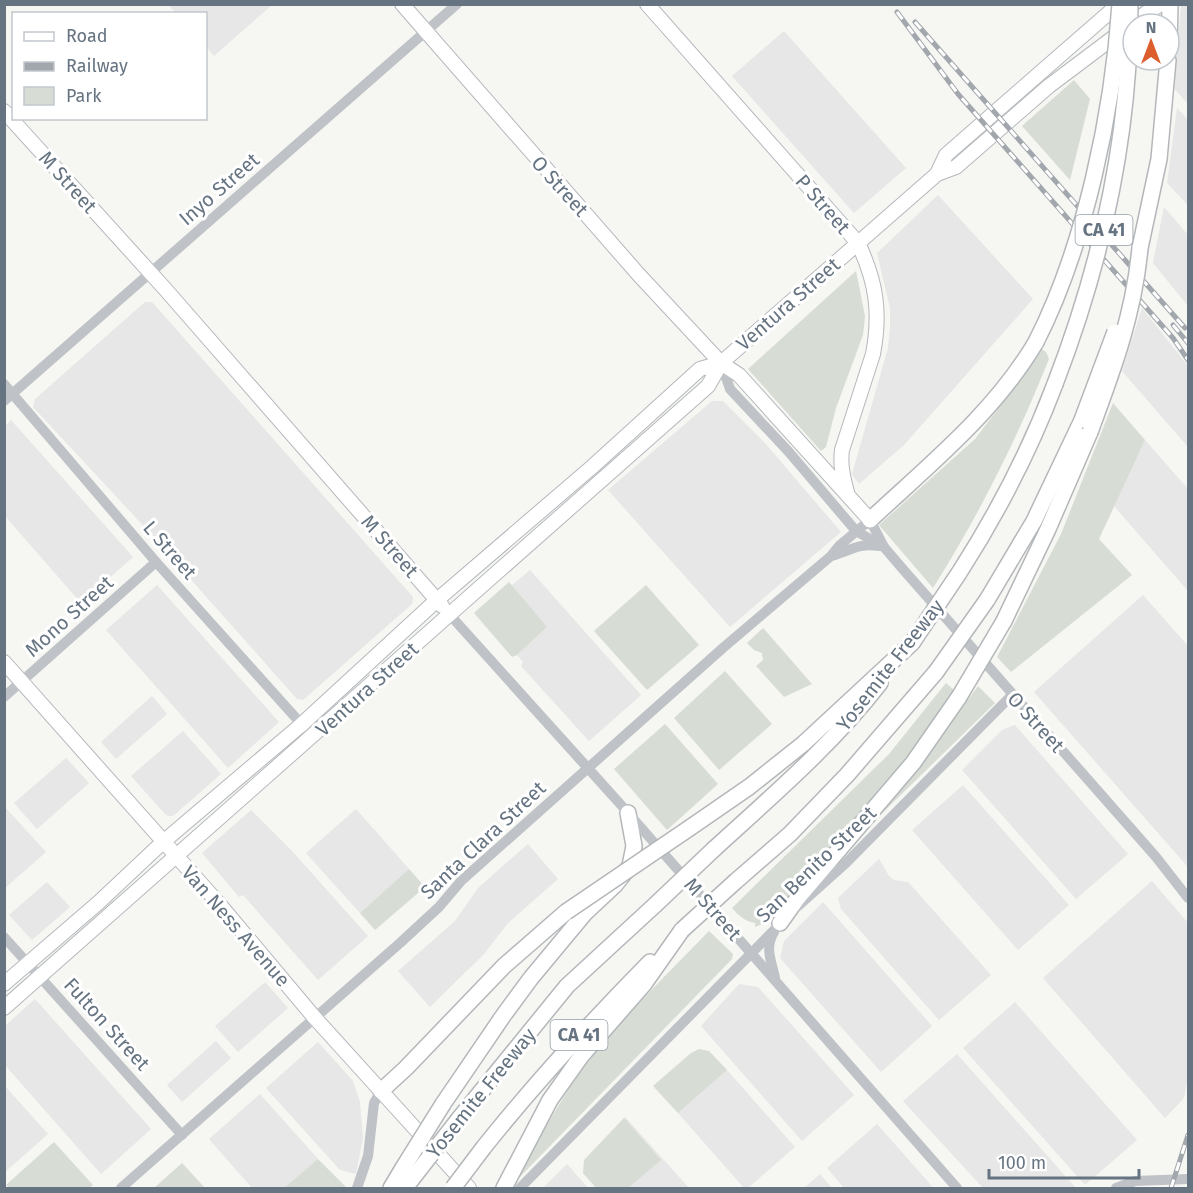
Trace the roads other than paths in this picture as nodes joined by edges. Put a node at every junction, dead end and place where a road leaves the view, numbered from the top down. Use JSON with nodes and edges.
{"nodes":[{"id":1,"x":402,"y":4,"type":"edge"},
{"id":2,"x":457,"y":4,"type":"edge"},
{"id":3,"x":647,"y":4,"type":"edge"},
{"id":4,"x":1119,"y":4,"type":"edge"},
{"id":5,"x":1130,"y":4,"type":"edge"},
{"id":6,"x":1161,"y":4,"type":"edge"},
{"id":7,"x":1142,"y":9,"type":"edge"},
{"id":8,"x":426,"y":33,"type":"junction"},
{"id":9,"x":1167,"y":72,"type":"edge"},
{"id":10,"x":12,"y":120,"type":"edge"},
{"id":11,"x":936,"y":174,"type":"junction"},
{"id":12,"x":858,"y":243,"type":"junction"},
{"id":13,"x":150,"y":273,"type":"junction"},
{"id":14,"x":721,"y":363,"type":"junction"},
{"id":15,"x":4,"y":384,"type":"edge"},
{"id":16,"x":9,"y":398,"type":"edge"},
{"id":17,"x":1086,"y":426,"type":"junction"},
{"id":18,"x":842,"y":450,"type":"junction"},
{"id":19,"x":820,"y":465,"type":"junction"},
{"id":20,"x":848,"y":495,"type":"junction"},
{"id":21,"x":870,"y":520,"type":"junction"},
{"id":22,"x":856,"y":531,"type":"junction"},
{"id":23,"x":884,"y":547,"type":"junction"},
{"id":24,"x":831,"y":556,"type":"junction"},
{"id":25,"x":156,"y":562,"type":"junction"},
{"id":26,"x":437,"y":600,"type":"junction"},
{"id":27,"x":450,"y":615,"type":"junction"},
{"id":28,"x":912,"y":643,"type":"junction"},
{"id":29,"x":4,"y":662,"type":"edge"},
{"id":30,"x":22,"y":682,"type":"junction"},
{"id":31,"x":1012,"y":695,"type":"junction"},
{"id":32,"x":4,"y":697,"type":"edge"},
{"id":33,"x":301,"y":725,"type":"junction"},
{"id":34,"x":313,"y":737,"type":"junction"},
{"id":35,"x":588,"y":767,"type":"junction"},
{"id":36,"x":628,"y":813,"type":"junction"},
{"id":37,"x":163,"y":842,"type":"junction"},
{"id":38,"x":177,"y":856,"type":"junction"},
{"id":39,"x":1188,"y":898,"type":"edge"},
{"id":40,"x":780,"y":923,"type":"junction"},
{"id":41,"x":682,"y":930,"type":"junction"},
{"id":42,"x":4,"y":936,"type":"edge"},
{"id":43,"x":751,"y":954,"type":"junction"},
{"id":44,"x":28,"y":963,"type":"junction"},
{"id":45,"x":41,"y":976,"type":"junction"},
{"id":46,"x":775,"y":981,"type":"junction"},
{"id":47,"x":4,"y":984,"type":"edge"},
{"id":48,"x":4,"y":1008,"type":"edge"},
{"id":49,"x":314,"y":1017,"type":"junction"},
{"id":50,"x":381,"y":1091,"type":"junction"},
{"id":51,"x":182,"y":1135,"type":"junction"},
{"id":52,"x":407,"y":1178,"type":"edge"},
{"id":53,"x":1188,"y":1179,"type":"edge"},
{"id":54,"x":121,"y":1188,"type":"edge"},
{"id":55,"x":357,"y":1188,"type":"edge"},
{"id":56,"x":391,"y":1188,"type":"edge"},
{"id":57,"x":453,"y":1188,"type":"edge"},
{"id":58,"x":469,"y":1188,"type":"edge"},
{"id":59,"x":504,"y":1188,"type":"edge"},
{"id":60,"x":520,"y":1188,"type":"edge"},
{"id":61,"x":957,"y":1188,"type":"edge"},
{"id":62,"x":1116,"y":1188,"type":"edge"}],
"edges":[{"from":1,"to":8,"type":"main road","name":"O Street"},
{"from":2,"to":8,"type":"street","name":"Inyo Street"},
{"from":3,"to":12,"type":"main road","name":"P Street"},
{"from":4,"to":11,"type":"main road","name":"Ventura Street"},
{"from":4,"to":21,"type":"highway","bridge":true},
{"from":5,"to":28,"type":"highway","name":"Yosemite Freeway","number":"CA 41","bridge":true},
{"from":6,"to":7,"type":"main road","name":"Ventura Street"},
{"from":7,"to":11,"type":"main road","name":"Ventura Street"},
{"from":8,"to":13,"type":"street","name":"Inyo Street"},
{"from":8,"to":14,"type":"main road","name":"O Street"},
{"from":9,"to":17,"type":"highway","number":"CA 41","bridge":true},
{"from":10,"to":13,"type":"main road","name":"M Street"},
{"from":11,"to":12,"type":"main road","name":"Ventura Street"},
{"from":12,"to":14,"type":"main road","name":"Ventura Street"},
{"from":12,"to":18,"type":"main road","name":"P Street"},
{"from":13,"to":16,"type":"street","name":"Inyo Street"},
{"from":13,"to":26,"type":"main road","name":"M Street"},
{"from":14,"to":19,"type":"main road","name":"O Street"},
{"from":14,"to":22,"type":"street","name":"O Street"},
{"from":14,"to":26,"type":"main road","name":"Ventura Street"},
{"from":14,"to":27,"type":"main road","name":"Ventura Street"},
{"from":15,"to":16,"type":"street","name":"L Street"},
{"from":16,"to":25,"type":"street","name":"L Street"},
{"from":17,"to":40,"type":"highway","bridge":true},
{"from":17,"to":41,"type":"highway","name":"Yosemite Freeway","number":"CA 41","bridge":true},
{"from":18,"to":19,"type":"main road"},
{"from":18,"to":20,"type":"main road","name":"P Street"},
{"from":19,"to":20,"type":"main road","name":"O Street"},
{"from":20,"to":21,"type":"main road","name":"O Street"},
{"from":21,"to":22,"type":"street","name":"Santa Clara Street"},
{"from":21,"to":23,"type":"street","name":"O Street"},
{"from":22,"to":23,"type":"street","name":"O Street"},
{"from":22,"to":24,"type":"street","name":"Santa Clara Street"},
{"from":23,"to":24,"type":"street"},
{"from":23,"to":31,"type":"street","name":"O Street"},
{"from":24,"to":35,"type":"street","name":"Santa Clara Street"},
{"from":25,"to":30,"type":"street","name":"Mono Street"},
{"from":25,"to":33,"type":"street","name":"L Street"},
{"from":26,"to":27,"type":"main road","name":"M Street"},
{"from":26,"to":33,"type":"main road","name":"Ventura Street"},
{"from":27,"to":34,"type":"main road","name":"Ventura Street"},
{"from":27,"to":35,"type":"street","name":"M Street"},
{"from":28,"to":50,"type":"highway","bridge":true},
{"from":28,"to":52,"type":"highway","name":"Yosemite Freeway","number":"CA 41","bridge":true},
{"from":29,"to":30,"type":"main road","name":"Van Ness Avenue"},
{"from":30,"to":32,"type":"street","name":"Mono Street"},
{"from":30,"to":37,"type":"main road","name":"Van Ness Avenue"},
{"from":31,"to":39,"type":"street","name":"O Street"},
{"from":31,"to":40,"type":"street","name":"San Benito Street"},
{"from":33,"to":34,"type":"street","name":"L Street"},
{"from":33,"to":37,"type":"main road","name":"Ventura Street"},
{"from":34,"to":38,"type":"main road","name":"Ventura Street"},
{"from":35,"to":36,"type":"street","name":"M Street"},
{"from":35,"to":49,"type":"street","name":"Santa Clara Street"},
{"from":36,"to":43,"type":"street","name":"M Street"},
{"from":36,"to":52,"type":"highway","bridge":true},
{"from":37,"to":38,"type":"main road","name":"Van Ness Avenue"},
{"from":37,"to":44,"type":"main road","name":"Ventura Street"},
{"from":38,"to":45,"type":"main road","name":"Ventura Street"},
{"from":38,"to":49,"type":"main road","name":"Van Ness Avenue"},
{"from":40,"to":43,"type":"street","name":"San Benito Street"},
{"from":40,"to":46,"type":"street","name":"M Street"},
{"from":41,"to":57,"type":"highway","name":"Yosemite Freeway","number":"CA 41","bridge":true},
{"from":41,"to":59,"type":"highway"},
{"from":42,"to":44,"type":"street","name":"Fulton Street"},
{"from":43,"to":46,"type":"street","name":"M Street"},
{"from":43,"to":60,"type":"street","name":"San Benito Street"},
{"from":44,"to":45,"type":"street","name":"Fulton Street"},
{"from":44,"to":47,"type":"main road","name":"Ventura Street"},
{"from":45,"to":48,"type":"main road","name":"Ventura Street"},
{"from":45,"to":51,"type":"street","name":"Fulton Street"},
{"from":46,"to":61,"type":"street","name":"M Street"},
{"from":49,"to":50,"type":"main road","name":"Van Ness Avenue"},
{"from":49,"to":51,"type":"street","name":"Santa Clara Street"},
{"from":50,"to":55,"type":"street"},
{"from":50,"to":58,"type":"main road","name":"Van Ness Avenue"},
{"from":51,"to":54,"type":"street","name":"Santa Clara Street"},
{"from":52,"to":56,"type":"highway"},
{"from":53,"to":62,"type":"street"}]}
